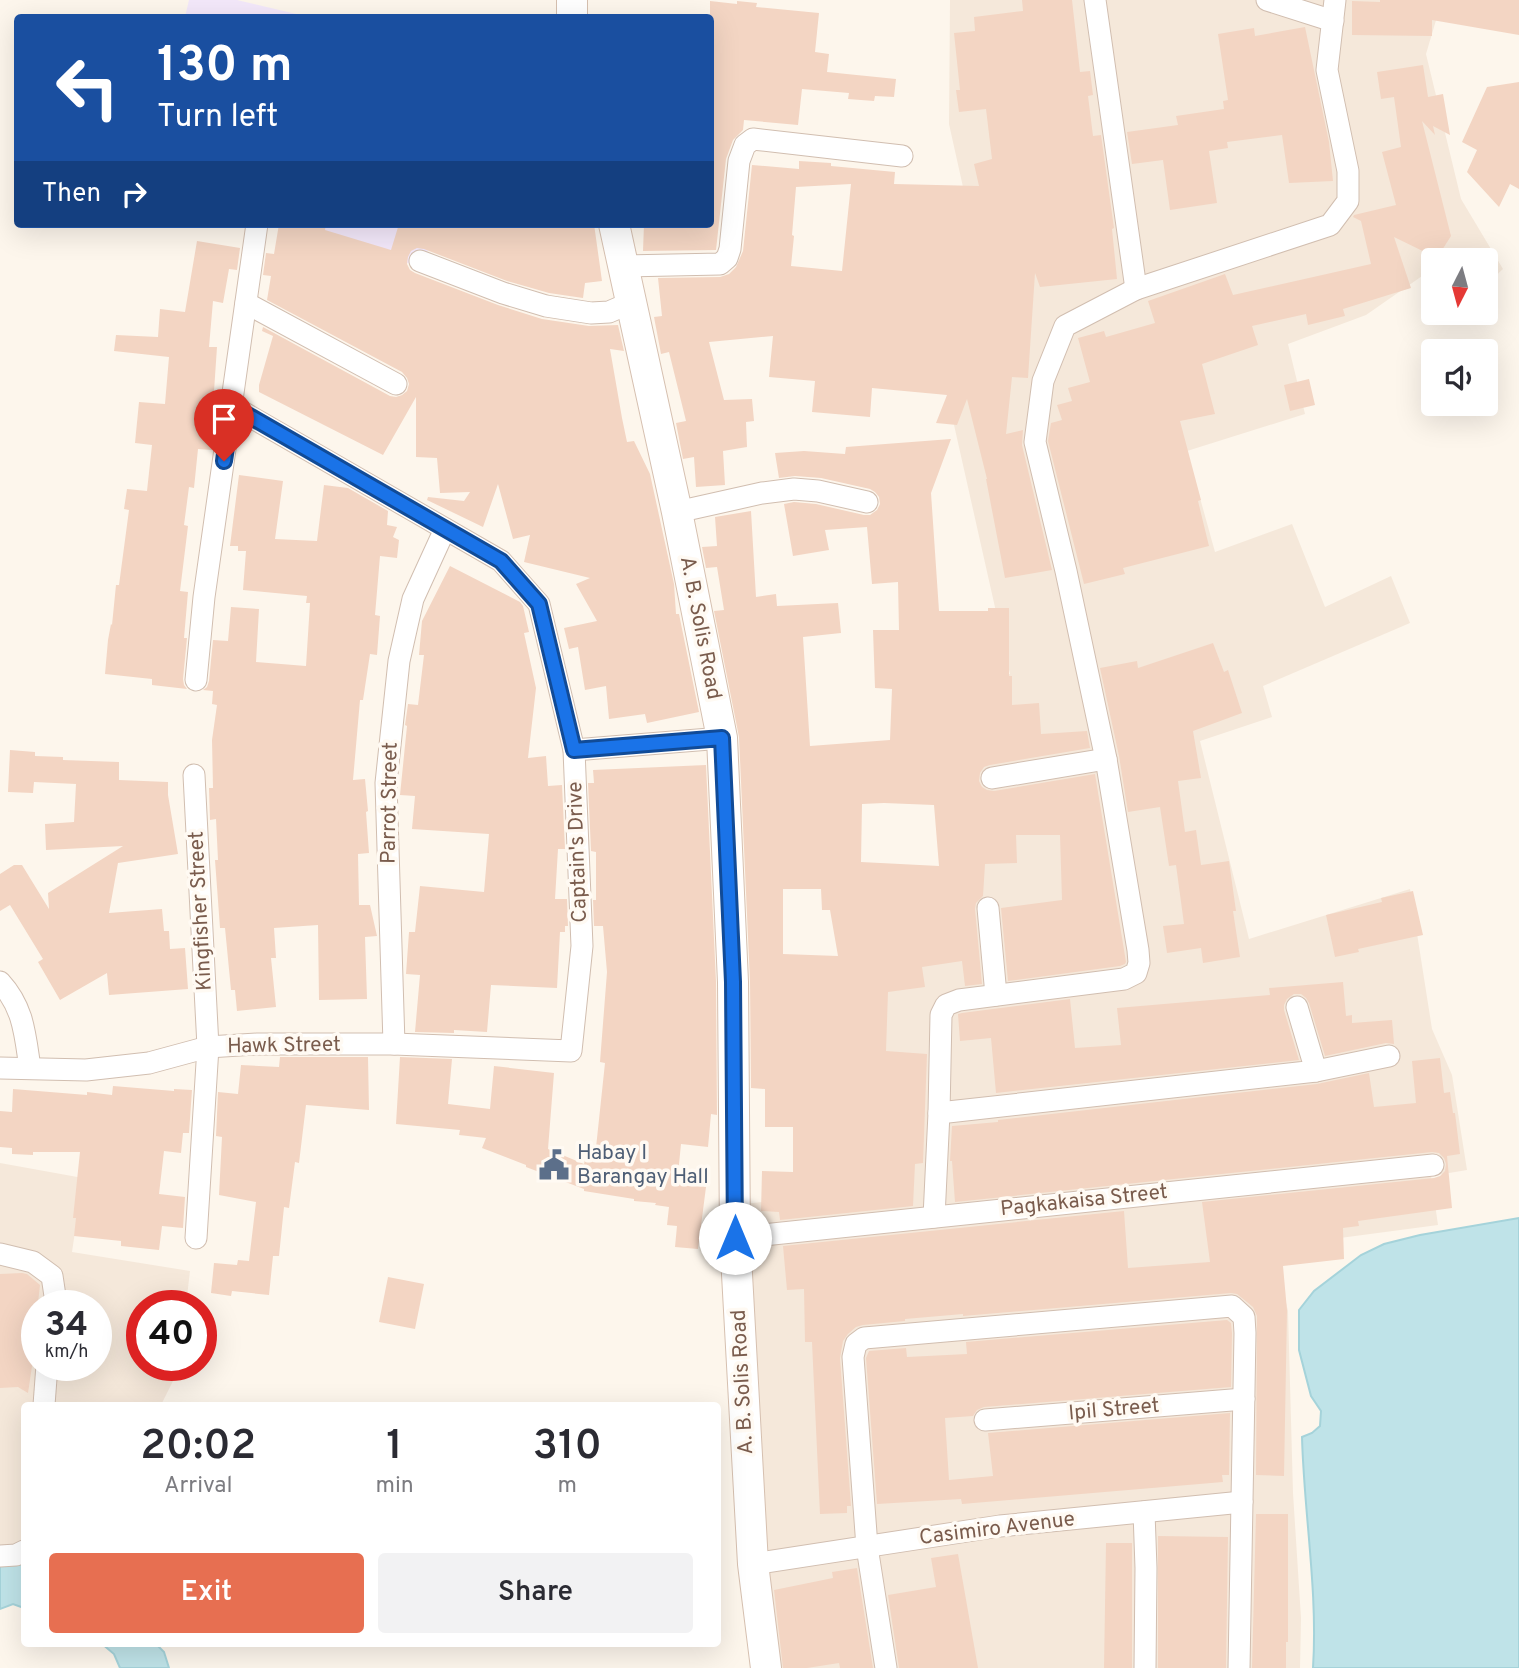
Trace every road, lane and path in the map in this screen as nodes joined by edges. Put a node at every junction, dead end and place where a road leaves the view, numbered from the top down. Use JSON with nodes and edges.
{"nodes":[{"id":1,"x":1095,"y":0,"type":"edge"},
{"id":2,"x":1267,"y":0,"type":"edge"},
{"id":3,"x":1334,"y":10,"type":"edge"},
{"id":4,"x":902,"y":156,"type":"dead end"},
{"id":5,"x":256,"y":228,"type":"edge"},
{"id":6,"x":615,"y":228,"type":"edge"},
{"id":7,"x":421,"y":261,"type":"dead end"},
{"id":8,"x":624,"y":266,"type":"junction"},
{"id":9,"x":1136,"y":289,"type":"junction"},
{"id":10,"x":632,"y":302,"type":"junction"},
{"id":11,"x":246,"y":303,"type":"junction"},
{"id":12,"x":396,"y":384,"type":"dead end"},
{"id":13,"x":232,"y":406,"type":"junction"},
{"id":14,"x":867,"y":502,"type":"dead end"},
{"id":15,"x":677,"y":512,"type":"junction"},
{"id":16,"x":445,"y":529,"type":"junction"},
{"id":17,"x":196,"y":680,"type":"dead end"},
{"id":18,"x":722,"y":738,"type":"junction"},
{"id":19,"x":574,"y":750,"type":"junction"},
{"id":20,"x":1107,"y":759,"type":"junction"},
{"id":21,"x":194,"y":775,"type":"dead end"},
{"id":22,"x":992,"y":778,"type":"dead end"},
{"id":23,"x":989,"y":908,"type":"dead end"},
{"id":24,"x":0,"y":982,"type":"edge"},
{"id":25,"x":996,"y":995,"type":"junction"},
{"id":26,"x":1297,"y":1007,"type":"dead end"},
{"id":27,"x":394,"y":1044,"type":"junction"},
{"id":28,"x":208,"y":1047,"type":"junction"},
{"id":29,"x":571,"y":1051,"type":"joint"},
{"id":30,"x":1388,"y":1056,"type":"dead end"},
{"id":31,"x":0,"y":1068,"type":"edge"},
{"id":32,"x":30,"y":1068,"type":"junction"},
{"id":33,"x":1316,"y":1071,"type":"junction"},
{"id":34,"x":939,"y":1113,"type":"junction"},
{"id":35,"x":1433,"y":1165,"type":"dead end"},
{"id":36,"x":934,"y":1217,"type":"junction"},
{"id":37,"x":196,"y":1238,"type":"dead end"},
{"id":38,"x":735,"y":1238,"type":"junction"},
{"id":39,"x":0,"y":1254,"type":"edge"},
{"id":40,"x":54,"y":1290,"type":"edge"},
{"id":41,"x":46,"y":1381,"type":"edge"},
{"id":42,"x":1244,"y":1399,"type":"junction"},
{"id":43,"x":44,"y":1402,"type":"edge"},
{"id":44,"x":985,"y":1420,"type":"dead end"},
{"id":45,"x":1242,"y":1502,"type":"junction"},
{"id":46,"x":1144,"y":1512,"type":"junction"},
{"id":47,"x":867,"y":1546,"type":"junction"},
{"id":48,"x":21,"y":1552,"type":"edge"},
{"id":49,"x":0,"y":1556,"type":"edge"},
{"id":50,"x":753,"y":1564,"type":"junction"},
{"id":51,"x":766,"y":1668,"type":"edge"},
{"id":52,"x":886,"y":1668,"type":"edge"},
{"id":53,"x":1145,"y":1668,"type":"edge"},
{"id":54,"x":1240,"y":1668,"type":"edge"}],
"edges":[{"from":1,"to":9,"type":"street"},
{"from":2,"to":3,"type":"street"},
{"from":3,"to":9,"type":"street"},
{"from":4,"to":8,"type":"street"},
{"from":5,"to":11,"type":"street"},
{"from":6,"to":8,"type":"street","name":"A. B. Solis Road"},
{"from":7,"to":10,"type":"street"},
{"from":8,"to":10,"type":"street","name":"A. B. Solis Road"},
{"from":9,"to":20,"type":"street"},
{"from":10,"to":15,"type":"street","name":"A. B. Solis Road"},
{"from":11,"to":12,"type":"street"},
{"from":11,"to":13,"type":"street"},
{"from":13,"to":16,"type":"street","name":"Captain's Drive"},
{"from":13,"to":17,"type":"street"},
{"from":14,"to":15,"type":"street"},
{"from":15,"to":18,"type":"street","name":"A. B. Solis Road"},
{"from":16,"to":19,"type":"street","name":"Captain's Drive"},
{"from":16,"to":27,"type":"street","name":"Parrot Street"},
{"from":18,"to":19,"type":"street"},
{"from":18,"to":38,"type":"street","name":"A. B. Solis Road"},
{"from":19,"to":29,"type":"street","name":"Captain's Drive"},
{"from":20,"to":22,"type":"street"},
{"from":20,"to":25,"type":"street"},
{"from":21,"to":28,"type":"street","name":"Kingfisher Street"},
{"from":23,"to":25,"type":"street"},
{"from":24,"to":32,"type":"street"},
{"from":25,"to":34,"type":"street"},
{"from":26,"to":33,"type":"street"},
{"from":27,"to":28,"type":"street","name":"Hawk Street"},
{"from":27,"to":29,"type":"street","name":"Hawk Street"},
{"from":28,"to":32,"type":"street","name":"Hawk Street"},
{"from":28,"to":37,"type":"street","name":"Kingfisher Street"},
{"from":30,"to":33,"type":"street"},
{"from":31,"to":32,"type":"street","name":"Hawk Street"},
{"from":33,"to":34,"type":"street"},
{"from":34,"to":36,"type":"street"},
{"from":35,"to":36,"type":"street","name":"Pagkakaisa Street"},
{"from":36,"to":38,"type":"street","name":"Pagkakaisa Street"},
{"from":38,"to":50,"type":"street","name":"A. B. Solis Road"},
{"from":39,"to":40,"type":"street"},
{"from":41,"to":43,"type":"street"},
{"from":42,"to":44,"type":"street","name":"Ipil Street"},
{"from":42,"to":45,"type":"street"},
{"from":42,"to":47,"type":"street"},
{"from":45,"to":46,"type":"street","name":"Casimiro Avenue"},
{"from":45,"to":54,"type":"street"},
{"from":46,"to":47,"type":"street","name":"Casimiro Avenue"},
{"from":46,"to":53,"type":"street"},
{"from":47,"to":50,"type":"street","name":"Casimiro Avenue"},
{"from":47,"to":52,"type":"street"},
{"from":48,"to":49,"type":"street"},
{"from":50,"to":51,"type":"street","name":"A. B. Solis Road"}]}
